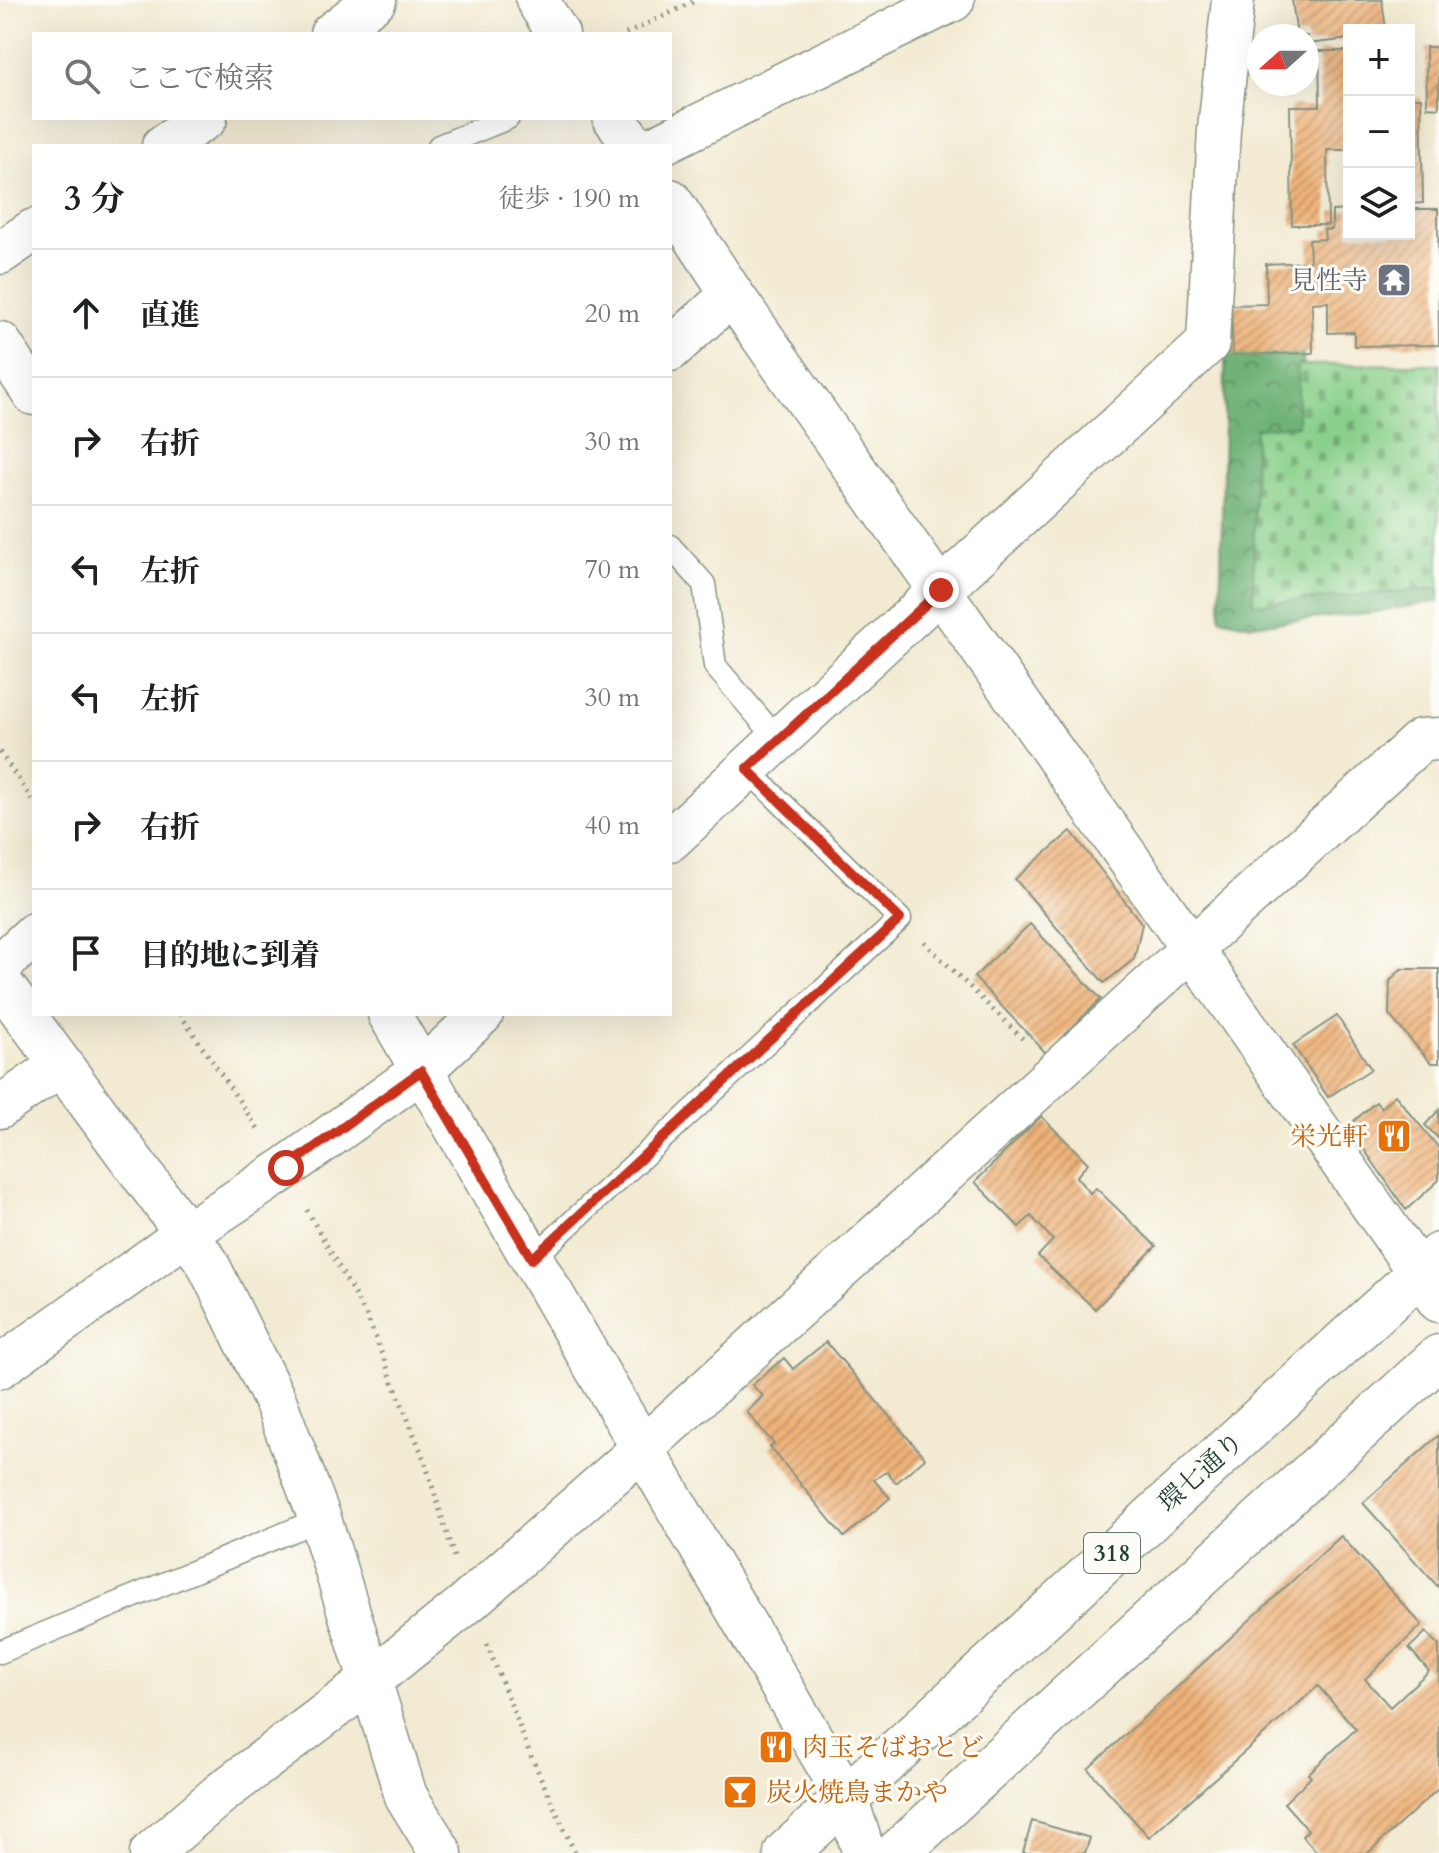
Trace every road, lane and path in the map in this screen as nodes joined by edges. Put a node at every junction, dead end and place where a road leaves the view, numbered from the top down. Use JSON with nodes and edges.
{"nodes":[{"id":1,"x":375,"y":0,"type":"edge"},
{"id":2,"x":537,"y":0,"type":"edge"},
{"id":3,"x":697,"y":0,"type":"edge"},
{"id":4,"x":953,"y":0,"type":"edge"},
{"id":5,"x":1233,"y":0,"type":"edge"},
{"id":6,"x":334,"y":32,"type":"edge"},
{"id":7,"x":557,"y":32,"type":"edge"},
{"id":8,"x":630,"y":32,"type":"edge"},
{"id":9,"x":203,"y":120,"type":"edge"},
{"id":10,"x":503,"y":120,"type":"edge"},
{"id":11,"x":616,"y":120,"type":"edge"},
{"id":12,"x":166,"y":144,"type":"edge"},
{"id":13,"x":444,"y":144,"type":"edge"},
{"id":14,"x":634,"y":144,"type":"edge"},
{"id":15,"x":661,"y":144,"type":"edge"},
{"id":16,"x":672,"y":203,"type":"edge"},
{"id":17,"x":32,"y":231,"type":"edge"},
{"id":18,"x":0,"y":253,"type":"edge"},
{"id":19,"x":732,"y":294,"type":"junction"},
{"id":20,"x":0,"y":343,"type":"edge"},
{"id":21,"x":672,"y":348,"type":"edge"},
{"id":22,"x":32,"y":386,"type":"edge"},
{"id":23,"x":672,"y":548,"type":"edge"},
{"id":24,"x":941,"y":590,"type":"junction"},
{"id":25,"x":1439,"y":739,"type":"edge"},
{"id":26,"x":778,"y":740,"type":"junction"},
{"id":27,"x":0,"y":752,"type":"edge"},
{"id":28,"x":747,"y":769,"type":"junction"},
{"id":29,"x":32,"y":799,"type":"edge"},
{"id":30,"x":672,"y":838,"type":"edge"},
{"id":31,"x":900,"y":919,"type":"junction"},
{"id":32,"x":32,"y":936,"type":"edge"},
{"id":33,"x":1192,"y":950,"type":"junction"},
{"id":34,"x":0,"y":966,"type":"edge"},
{"id":35,"x":0,"y":982,"type":"edge"},
{"id":36,"x":181,"y":1016,"type":"edge"},
{"id":37,"x":390,"y":1016,"type":"edge"},
{"id":38,"x":480,"y":1016,"type":"edge"},
{"id":39,"x":61,"y":1065,"type":"junction"},
{"id":40,"x":421,"y":1071,"type":"junction"},
{"id":41,"x":1056,"y":1072,"type":"junction"},
{"id":42,"x":0,"y":1107,"type":"edge"},
{"id":43,"x":286,"y":1168,"type":"junction"},
{"id":44,"x":186,"y":1234,"type":"junction"},
{"id":45,"x":532,"y":1259,"type":"junction"},
{"id":46,"x":1433,"y":1276,"type":"edge"},
{"id":47,"x":1439,"y":1357,"type":"edge"},
{"id":48,"x":0,"y":1367,"type":"edge"},
{"id":49,"x":644,"y":1447,"type":"junction"},
{"id":50,"x":320,"y":1519,"type":"junction"},
{"id":51,"x":468,"y":1602,"type":"junction"},
{"id":52,"x":0,"y":1652,"type":"edge"},
{"id":53,"x":370,"y":1681,"type":"junction"},
{"id":54,"x":846,"y":1797,"type":"junction"},
{"id":55,"x":151,"y":1853,"type":"edge"},
{"id":56,"x":441,"y":1853,"type":"edge"},
{"id":57,"x":575,"y":1853,"type":"edge"},
{"id":58,"x":786,"y":1853,"type":"edge"},
{"id":59,"x":864,"y":1853,"type":"edge"},
{"id":60,"x":897,"y":1853,"type":"edge"}],
"edges":[{"from":1,"to":6,"type":"street"},
{"from":2,"to":7,"type":"street"},
{"from":3,"to":8,"type":"path"},
{"from":4,"to":15,"type":"street"},
{"from":5,"to":24,"type":"street"},
{"from":9,"to":12,"type":"street"},
{"from":10,"to":13,"type":"lane"},
{"from":11,"to":14,"type":"street"},
{"from":16,"to":19,"type":"street"},
{"from":17,"to":18,"type":"street"},
{"from":19,"to":21,"type":"street"},
{"from":19,"to":24,"type":"street"},
{"from":20,"to":22,"type":"street"},
{"from":23,"to":26,"type":"lane"},
{"from":24,"to":26,"type":"street"},
{"from":24,"to":33,"type":"street"},
{"from":25,"to":33,"type":"street"},
{"from":26,"to":28,"type":"street"},
{"from":27,"to":29,"type":"path"},
{"from":28,"to":30,"type":"street"},
{"from":28,"to":31,"type":"lane"},
{"from":31,"to":41,"type":"path"},
{"from":31,"to":45,"type":"lane"},
{"from":32,"to":34,"type":"street"},
{"from":33,"to":41,"type":"street"},
{"from":33,"to":46,"type":"street"},
{"from":35,"to":39,"type":"street"},
{"from":36,"to":43,"type":"path"},
{"from":37,"to":40,"type":"street"},
{"from":38,"to":40,"type":"street"},
{"from":39,"to":42,"type":"street"},
{"from":39,"to":44,"type":"street"},
{"from":40,"to":43,"type":"street"},
{"from":40,"to":45,"type":"street"},
{"from":41,"to":49,"type":"street"},
{"from":43,"to":44,"type":"street"},
{"from":43,"to":51,"type":"path"},
{"from":44,"to":48,"type":"street"},
{"from":44,"to":50,"type":"street"},
{"from":45,"to":49,"type":"street"},
{"from":46,"to":54,"type":"main road","name":"環七通り","number":"318"},
{"from":47,"to":60,"type":"main road"},
{"from":49,"to":51,"type":"street"},
{"from":49,"to":54,"type":"street"},
{"from":50,"to":52,"type":"lane"},
{"from":50,"to":53,"type":"street"},
{"from":51,"to":53,"type":"street"},
{"from":51,"to":57,"type":"path"},
{"from":53,"to":55,"type":"street"},
{"from":53,"to":56,"type":"street"},
{"from":54,"to":58,"type":"main road","name":"環七通り","number":"318"},
{"from":54,"to":59,"type":"street"}]}
